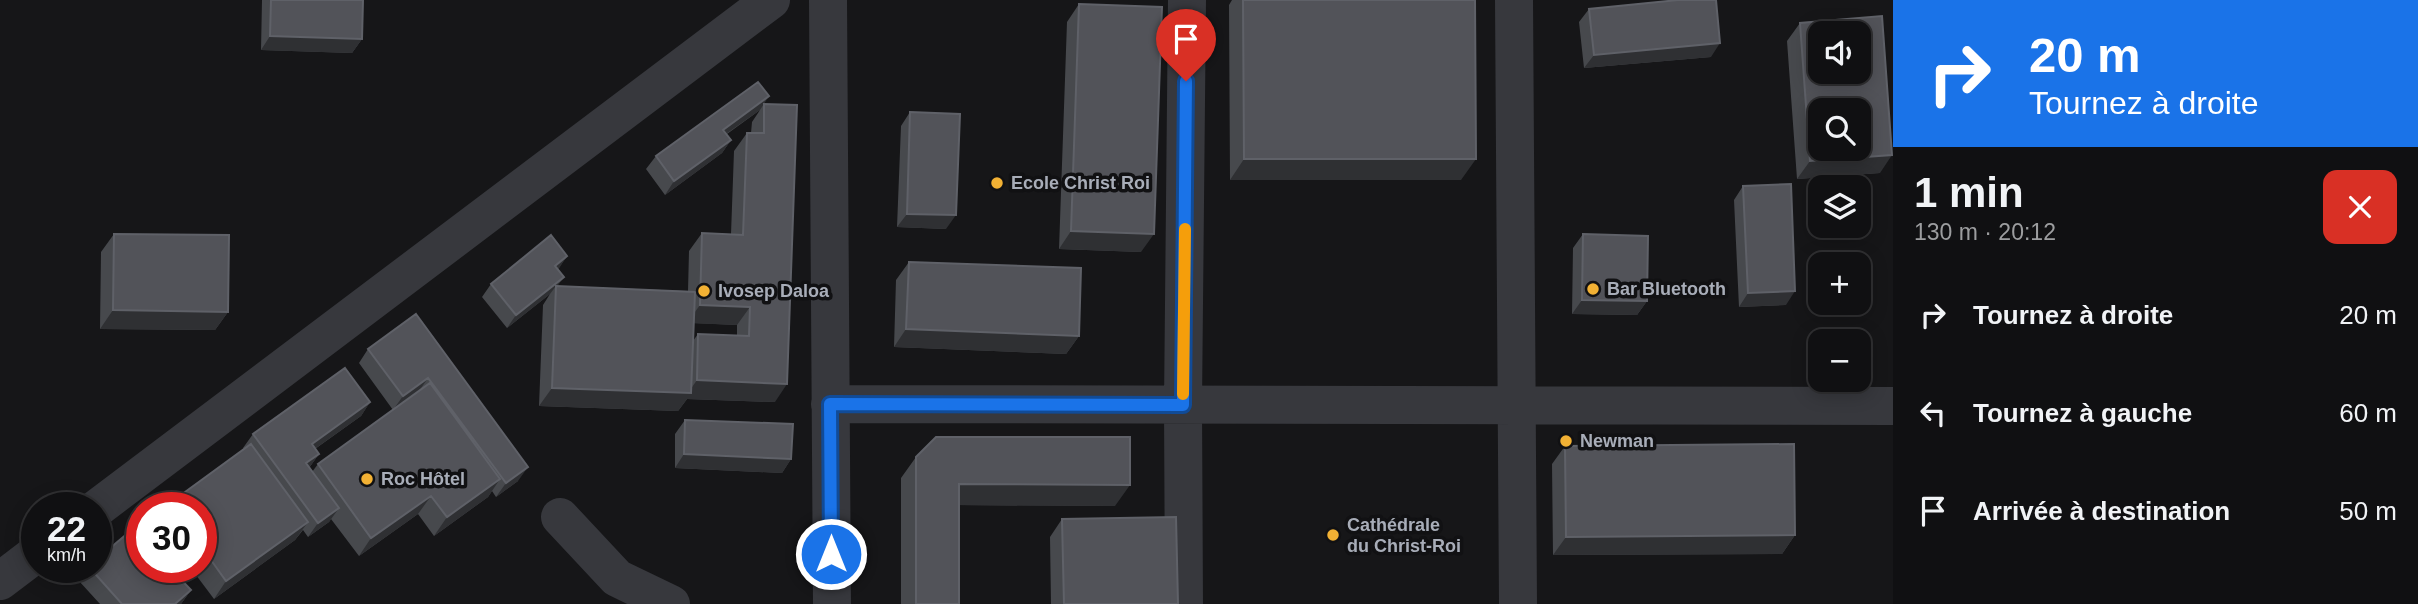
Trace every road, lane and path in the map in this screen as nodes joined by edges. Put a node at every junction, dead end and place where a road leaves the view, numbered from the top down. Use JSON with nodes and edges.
{"nodes":[{"id":1,"x":771,"y":0,"type":"edge"},
{"id":2,"x":828,"y":0,"type":"edge"},
{"id":3,"x":1187,"y":0,"type":"edge"},
{"id":4,"x":1514,"y":0,"type":"edge"},
{"id":5,"x":830,"y":404,"type":"junction"},
{"id":6,"x":1183,"y":405,"type":"junction"},
{"id":7,"x":1893,"y":406,"type":"edge"},
{"id":8,"x":1517,"y":407,"type":"junction"},
{"id":9,"x":112,"y":497,"type":"edge"},
{"id":10,"x":560,"y":517,"type":"dead end"},
{"id":11,"x":21,"y":565,"type":"edge"},
{"id":12,"x":0,"y":581,"type":"edge"},
{"id":13,"x":671,"y":604,"type":"edge"},
{"id":14,"x":832,"y":604,"type":"edge"},
{"id":15,"x":1184,"y":604,"type":"edge"},
{"id":16,"x":1518,"y":604,"type":"edge"}],
"edges":[{"from":1,"to":9,"type":"street"},
{"from":2,"to":5,"type":"street"},
{"from":3,"to":6,"type":"street"},
{"from":4,"to":8,"type":"street"},
{"from":5,"to":6,"type":"street"},
{"from":5,"to":14,"type":"street"},
{"from":6,"to":8,"type":"street"},
{"from":6,"to":15,"type":"street"},
{"from":7,"to":8,"type":"street"},
{"from":8,"to":16,"type":"street"},
{"from":10,"to":13,"type":"street"},
{"from":11,"to":12,"type":"street"}]}
